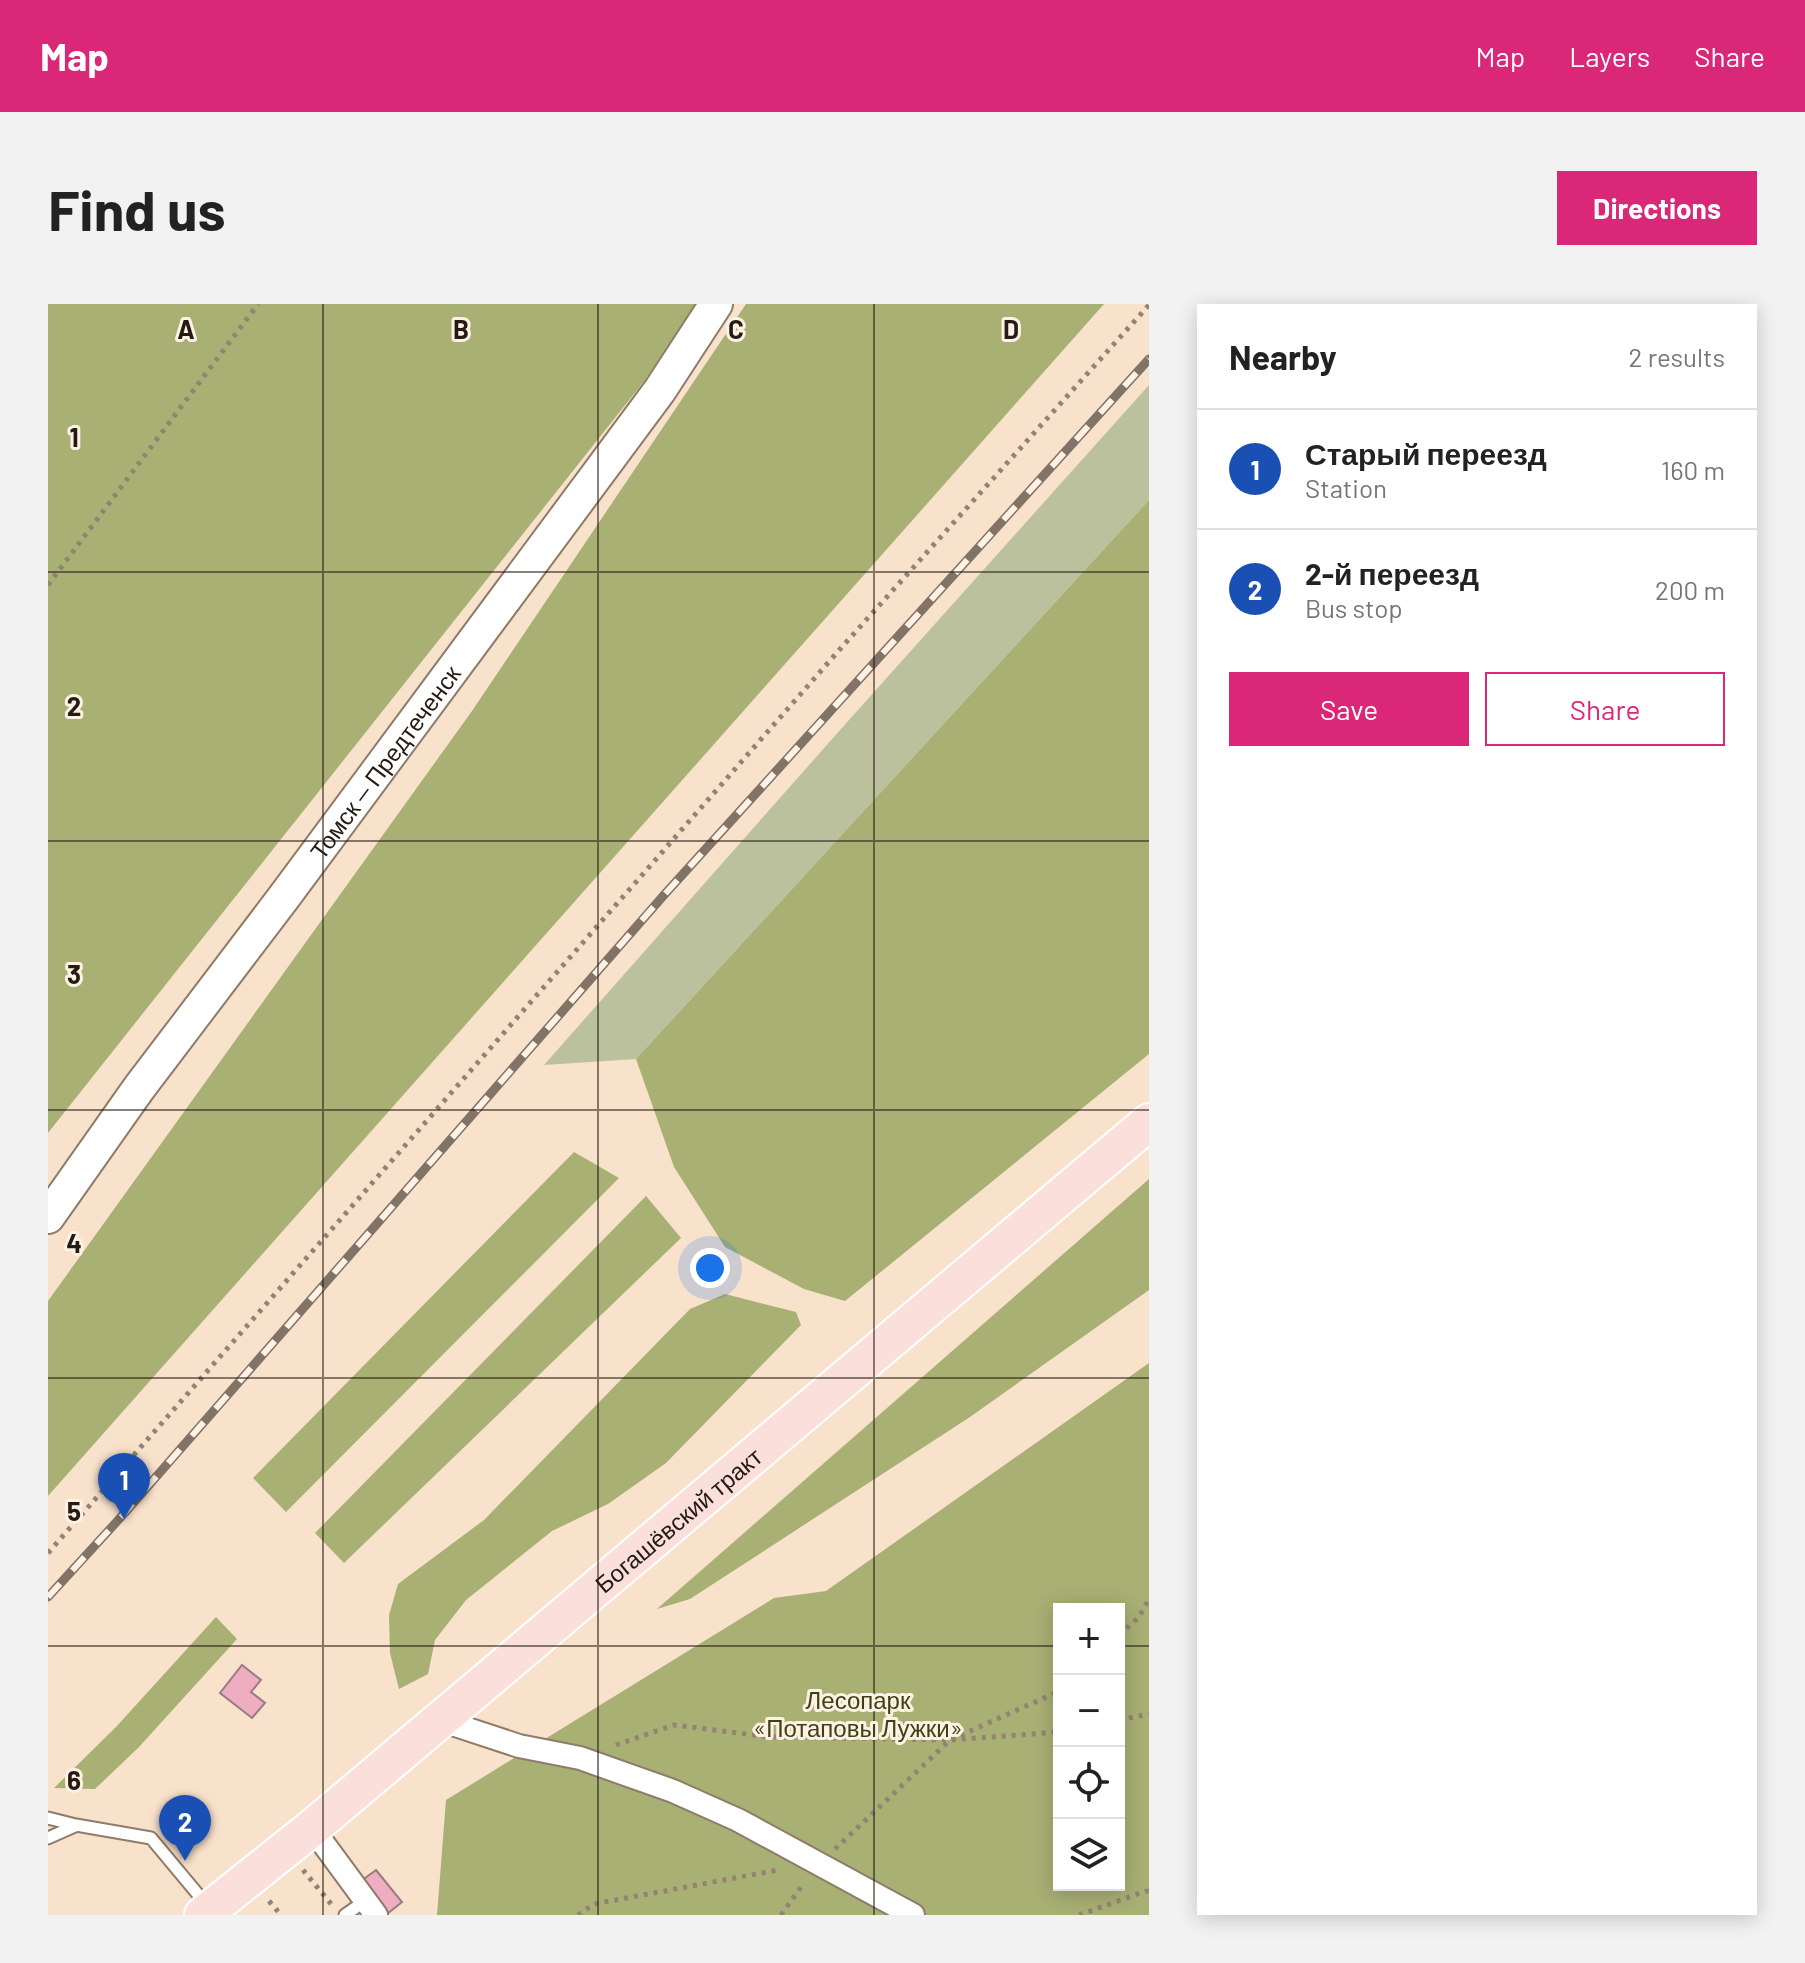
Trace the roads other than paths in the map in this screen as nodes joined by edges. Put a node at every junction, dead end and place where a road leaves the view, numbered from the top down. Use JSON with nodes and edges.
{"nodes":[{"id":1,"x":716,"y":304,"type":"edge"},
{"id":2,"x":1149,"y":1122,"type":"edge"},
{"id":3,"x":48,"y":1217,"type":"edge"},
{"id":4,"x":440,"y":1720,"type":"junction"},
{"id":5,"x":48,"y":1818,"type":"edge"},
{"id":6,"x":76,"y":1825,"type":"junction"},
{"id":7,"x":312,"y":1828,"type":"junction"},
{"id":8,"x":48,"y":1838,"type":"edge"},
{"id":9,"x":370,"y":1908,"type":"edge"},
{"id":10,"x":206,"y":1912,"type":"edge"},
{"id":11,"x":345,"y":1915,"type":"edge"},
{"id":12,"x":913,"y":1915,"type":"edge"}],
"edges":[{"from":1,"to":3,"type":"main road","name":"Томск — Предтеченск"},
{"from":2,"to":4,"type":"main road","name":"Богашёвский тракт"},
{"from":4,"to":7,"type":"main road","name":"Богашёвский тракт"},
{"from":4,"to":12,"type":"street"},
{"from":5,"to":6,"type":"lane"},
{"from":6,"to":8,"type":"lane"},
{"from":6,"to":10,"type":"lane"},
{"from":7,"to":9,"type":"street"},
{"from":7,"to":10,"type":"main road","name":"Богашёвский тракт"},
{"from":9,"to":11,"type":"lane"}]}
